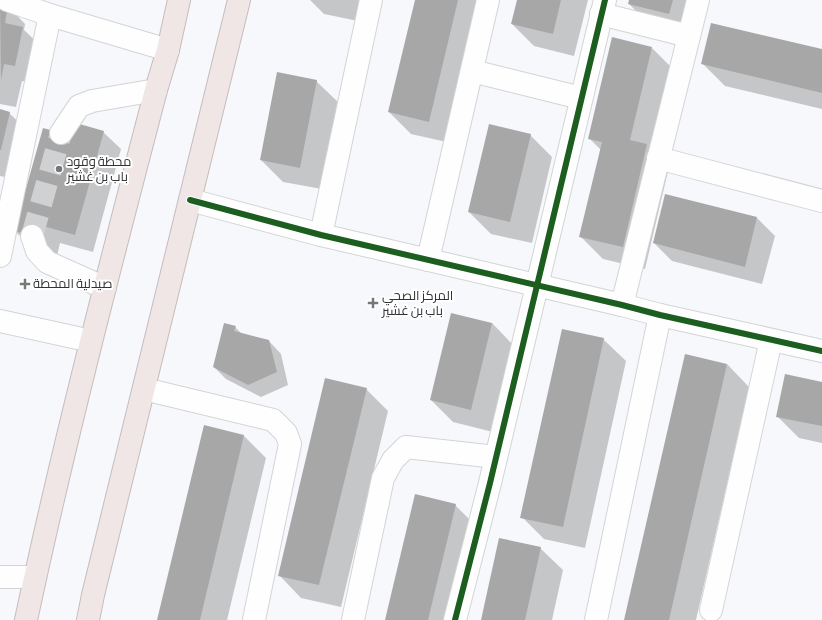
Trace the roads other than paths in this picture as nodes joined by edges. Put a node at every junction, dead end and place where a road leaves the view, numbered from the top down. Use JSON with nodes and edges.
{"nodes":[{"id":1,"x":7,"y":0,"type":"edge"},
{"id":2,"x":179,"y":0,"type":"edge"},
{"id":3,"x":239,"y":0,"type":"edge"},
{"id":4,"x":371,"y":0,"type":"edge"},
{"id":5,"x":488,"y":0,"type":"edge"},
{"id":6,"x":698,"y":0,"type":"edge"},
{"id":7,"x":603,"y":7,"type":"edge"},
{"id":8,"x":50,"y":15,"type":"junction"},
{"id":9,"x":689,"y":36,"type":"junction"},
{"id":10,"x":168,"y":50,"type":"junction"},
{"id":11,"x":472,"y":71,"type":"junction"},
{"id":12,"x":156,"y":90,"type":"junction"},
{"id":13,"x":582,"y":98,"type":"junction"},
{"id":14,"x":61,"y":133,"type":"tunnel mouth"},
{"id":15,"x":658,"y":158,"type":"junction"},
{"id":16,"x":6,"y":196,"type":"edge"},
{"id":17,"x":190,"y":200,"type":"junction"},
{"id":18,"x":822,"y":201,"type":"edge"},
{"id":19,"x":321,"y":235,"type":"junction"},
{"id":20,"x":32,"y":236,"type":"tunnel mouth"},
{"id":21,"x":0,"y":256,"type":"edge"},
{"id":22,"x":428,"y":260,"type":"junction"},
{"id":23,"x":537,"y":285,"type":"junction"},
{"id":24,"x":105,"y":288,"type":"junction"},
{"id":25,"x":622,"y":305,"type":"junction"},
{"id":26,"x":660,"y":315,"type":"junction"},
{"id":27,"x":0,"y":321,"type":"edge"},
{"id":28,"x":772,"y":340,"type":"junction"},
{"id":29,"x":91,"y":341,"type":"junction"},
{"id":30,"x":822,"y":352,"type":"edge"},
{"id":31,"x":144,"y":389,"type":"junction"},
{"id":32,"x":496,"y":457,"type":"junction"},
{"id":33,"x":0,"y":577,"type":"edge"},
{"id":34,"x":35,"y":577,"type":"junction"},
{"id":35,"x":94,"y":595,"type":"junction"},
{"id":36,"x":710,"y":610,"type":"dead end"},
{"id":37,"x":25,"y":617,"type":"edge"},
{"id":38,"x":88,"y":620,"type":"edge"},
{"id":39,"x":99,"y":620,"type":"edge"},
{"id":40,"x":254,"y":620,"type":"edge"},
{"id":41,"x":352,"y":620,"type":"edge"},
{"id":42,"x":455,"y":620,"type":"edge"},
{"id":43,"x":596,"y":620,"type":"edge"}],
"edges":[{"from":1,"to":8,"type":"street"},
{"from":2,"to":10,"type":"highway"},
{"from":3,"to":17,"type":"highway"},
{"from":4,"to":19,"type":"street"},
{"from":5,"to":11,"type":"street"},
{"from":6,"to":9,"type":"street"},
{"from":7,"to":9,"type":"street"},
{"from":7,"to":13,"type":"street"},
{"from":8,"to":10,"type":"street"},
{"from":8,"to":16,"type":"street"},
{"from":9,"to":15,"type":"street"},
{"from":10,"to":12,"type":"highway"},
{"from":11,"to":13,"type":"street"},
{"from":11,"to":22,"type":"street"},
{"from":12,"to":14,"type":"street"},
{"from":12,"to":24,"type":"highway"},
{"from":13,"to":23,"type":"street"},
{"from":15,"to":18,"type":"street"},
{"from":15,"to":25,"type":"street"},
{"from":16,"to":21,"type":"street"},
{"from":17,"to":19,"type":"street"},
{"from":17,"to":31,"type":"highway"},
{"from":19,"to":22,"type":"street"},
{"from":20,"to":24,"type":"street"},
{"from":22,"to":23,"type":"street"},
{"from":23,"to":25,"type":"street"},
{"from":23,"to":32,"type":"street"},
{"from":24,"to":29,"type":"highway"},
{"from":25,"to":26,"type":"street"},
{"from":26,"to":28,"type":"street"},
{"from":26,"to":43,"type":"street"},
{"from":27,"to":29,"type":"street"},
{"from":28,"to":30,"type":"street"},
{"from":28,"to":36,"type":"street"},
{"from":29,"to":34,"type":"highway"},
{"from":31,"to":35,"type":"highway"},
{"from":31,"to":40,"type":"street"},
{"from":32,"to":41,"type":"street"},
{"from":32,"to":42,"type":"street"},
{"from":33,"to":34,"type":"street"},
{"from":34,"to":37,"type":"highway"},
{"from":35,"to":38,"type":"highway"},
{"from":35,"to":39,"type":"highway"}]}
